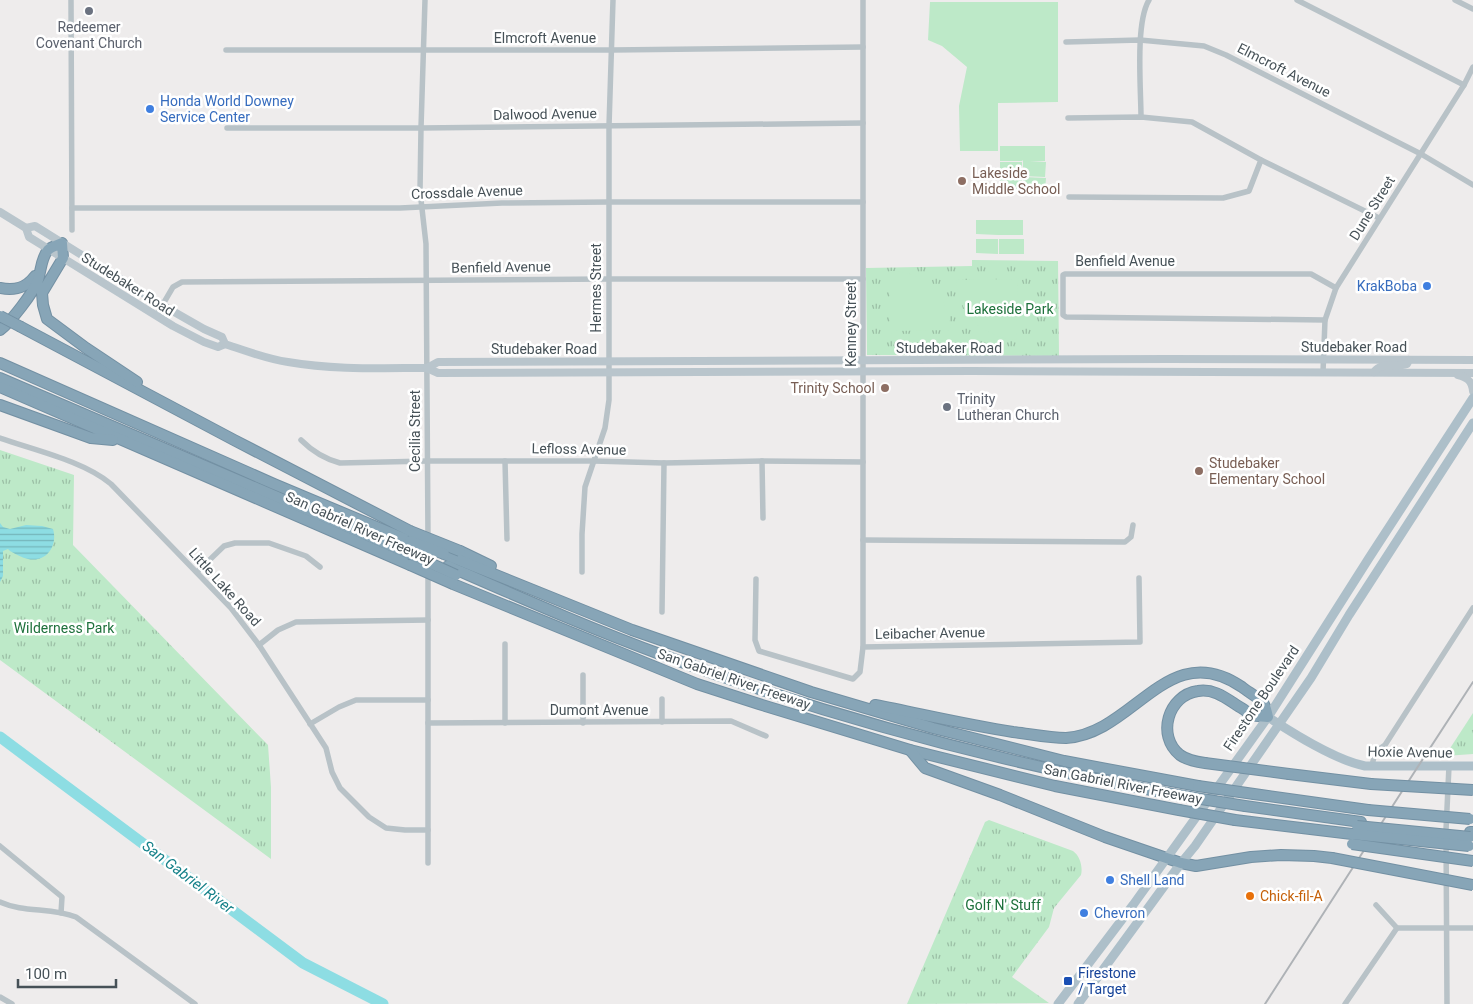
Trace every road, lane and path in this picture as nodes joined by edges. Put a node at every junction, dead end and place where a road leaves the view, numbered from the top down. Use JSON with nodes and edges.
{"nodes":[{"id":1,"x":71,"y":0,"type":"edge"},
{"id":2,"x":425,"y":0,"type":"edge"},
{"id":3,"x":613,"y":0,"type":"edge"},
{"id":4,"x":863,"y":0,"type":"edge"},
{"id":5,"x":1149,"y":0,"type":"edge"},
{"id":6,"x":1297,"y":0,"type":"edge"},
{"id":7,"x":1455,"y":0,"type":"edge"},
{"id":8,"x":1473,"y":9,"type":"edge"},
{"id":9,"x":1140,"y":40,"type":"junction"},
{"id":10,"x":1066,"y":42,"type":"dead end"},
{"id":11,"x":863,"y":47,"type":"junction"},
{"id":12,"x":226,"y":50,"type":"dead end"},
{"id":13,"x":424,"y":50,"type":"junction"},
{"id":14,"x":612,"y":50,"type":"junction"},
{"id":15,"x":1473,"y":67,"type":"edge"},
{"id":16,"x":1464,"y":85,"type":"junction"},
{"id":17,"x":1141,"y":117,"type":"junction"},
{"id":18,"x":1068,"y":118,"type":"dead end"},
{"id":19,"x":863,"y":123,"type":"junction"},
{"id":20,"x":609,"y":126,"type":"junction"},
{"id":21,"x":227,"y":128,"type":"dead end"},
{"id":22,"x":421,"y":128,"type":"junction"},
{"id":23,"x":1421,"y":154,"type":"junction"},
{"id":24,"x":1261,"y":160,"type":"junction"},
{"id":25,"x":1473,"y":185,"type":"edge"},
{"id":26,"x":1069,"y":197,"type":"dead end"},
{"id":27,"x":608,"y":202,"type":"junction"},
{"id":28,"x":863,"y":202,"type":"junction"},
{"id":29,"x":422,"y":206,"type":"junction"},
{"id":30,"x":72,"y":208,"type":"junction"},
{"id":31,"x":0,"y":212,"type":"edge"},
{"id":32,"x":1379,"y":218,"type":"junction"},
{"id":33,"x":26,"y":228,"type":"junction"},
{"id":34,"x":72,"y":230,"type":"dead end"},
{"id":35,"x":62,"y":243,"type":"junction"},
{"id":36,"x":49,"y":250,"type":"junction"},
{"id":37,"x":63,"y":258,"type":"junction"},
{"id":38,"x":39,"y":272,"type":"junction"},
{"id":39,"x":609,"y":279,"type":"junction"},
{"id":40,"x":863,"y":279,"type":"junction"},
{"id":41,"x":426,"y":280,"type":"junction"},
{"id":42,"x":0,"y":288,"type":"edge"},
{"id":43,"x":1336,"y":288,"type":"junction"},
{"id":44,"x":162,"y":305,"type":"junction"},
{"id":45,"x":0,"y":316,"type":"edge"},
{"id":46,"x":156,"y":316,"type":"junction"},
{"id":47,"x":1325,"y":320,"type":"junction"},
{"id":48,"x":0,"y":330,"type":"edge"},
{"id":49,"x":225,"y":344,"type":"junction"},
{"id":50,"x":1324,"y":346,"type":"junction"},
{"id":51,"x":1357,"y":346,"type":"dead end"},
{"id":52,"x":1324,"y":360,"type":"junction"},
{"id":53,"x":1378,"y":360,"type":"junction"},
{"id":54,"x":1409,"y":360,"type":"junction"},
{"id":55,"x":1473,"y":360,"type":"edge"},
{"id":56,"x":609,"y":361,"type":"junction"},
{"id":57,"x":863,"y":361,"type":"junction"},
{"id":58,"x":0,"y":363,"type":"edge"},
{"id":59,"x":427,"y":368,"type":"junction"},
{"id":60,"x":609,"y":372,"type":"junction"},
{"id":61,"x":863,"y":372,"type":"junction"},
{"id":62,"x":1323,"y":372,"type":"junction"},
{"id":63,"x":1344,"y":372,"type":"junction"},
{"id":64,"x":1374,"y":372,"type":"junction"},
{"id":65,"x":1440,"y":372,"type":"junction"},
{"id":66,"x":1473,"y":373,"type":"edge"},
{"id":67,"x":0,"y":378,"type":"edge"},
{"id":68,"x":0,"y":387,"type":"edge"},
{"id":69,"x":1473,"y":391,"type":"edge"},
{"id":70,"x":1473,"y":398,"type":"edge"},
{"id":71,"x":0,"y":405,"type":"edge"},
{"id":72,"x":178,"y":410,"type":"junction"},
{"id":73,"x":1473,"y":423,"type":"edge"},
{"id":74,"x":0,"y":438,"type":"edge"},
{"id":75,"x":301,"y":440,"type":"dead end"},
{"id":76,"x":124,"y":441,"type":"junction"},
{"id":77,"x":505,"y":460,"type":"junction"},
{"id":78,"x":428,"y":461,"type":"junction"},
{"id":79,"x":594,"y":461,"type":"junction"},
{"id":80,"x":762,"y":462,"type":"junction"},
{"id":81,"x":863,"y":462,"type":"junction"},
{"id":82,"x":664,"y":463,"type":"junction"},
{"id":83,"x":1424,"y":472,"type":"junction"},
{"id":84,"x":1436,"y":480,"type":"junction"},
{"id":85,"x":1408,"y":498,"type":"junction"},
{"id":86,"x":1420,"y":506,"type":"junction"},
{"id":87,"x":763,"y":518,"type":"dead end"},
{"id":88,"x":1133,"y":525,"type":"dead end"},
{"id":89,"x":507,"y":539,"type":"dead end"},
{"id":90,"x":863,"y":540,"type":"junction"},
{"id":91,"x":410,"y":544,"type":"junction"},
{"id":92,"x":1369,"y":558,"type":"junction"},
{"id":93,"x":444,"y":559,"type":"junction"},
{"id":94,"x":1381,"y":566,"type":"junction"},
{"id":95,"x":320,"y":567,"type":"dead end"},
{"id":96,"x":197,"y":572,"type":"junction"},
{"id":97,"x":582,"y":572,"type":"dead end"},
{"id":98,"x":1139,"y":578,"type":"dead end"},
{"id":99,"x":756,"y":579,"type":"dead end"},
{"id":100,"x":455,"y":580,"type":"junction"},
{"id":101,"x":547,"y":595,"type":"junction"},
{"id":102,"x":1473,"y":608,"type":"edge"},
{"id":103,"x":662,"y":612,"type":"dead end"},
{"id":104,"x":428,"y":620,"type":"junction"},
{"id":105,"x":259,"y":644,"type":"junction"},
{"id":106,"x":505,"y":644,"type":"dead end"},
{"id":107,"x":863,"y":647,"type":"junction"},
{"id":108,"x":583,"y":675,"type":"dead end"},
{"id":109,"x":811,"y":692,"type":"junction"},
{"id":110,"x":662,"y":699,"type":"dead end"},
{"id":111,"x":428,"y":700,"type":"junction"},
{"id":112,"x":1268,"y":717,"type":"junction"},
{"id":113,"x":662,"y":722,"type":"junction"},
{"id":114,"x":428,"y":723,"type":"junction"},
{"id":115,"x":505,"y":723,"type":"junction"},
{"id":116,"x":583,"y":723,"type":"junction"},
{"id":117,"x":310,"y":724,"type":"junction"},
{"id":118,"x":1280,"y":724,"type":"junction"},
{"id":119,"x":766,"y":736,"type":"dead end"},
{"id":120,"x":910,"y":750,"type":"junction"},
{"id":121,"x":1372,"y":766,"type":"junction"},
{"id":122,"x":1449,"y":766,"type":"junction"},
{"id":123,"x":1473,"y":766,"type":"edge"},
{"id":124,"x":1473,"y":790,"type":"edge"},
{"id":125,"x":1188,"y":799,"type":"junction"},
{"id":126,"x":1472,"y":819,"type":"edge"},
{"id":127,"x":428,"y":830,"type":"junction"},
{"id":128,"x":1355,"y":832,"type":"junction"},
{"id":129,"x":1471,"y":838,"type":"edge"},
{"id":130,"x":0,"y":846,"type":"edge"},
{"id":131,"x":1165,"y":859,"type":"junction"},
{"id":132,"x":1473,"y":861,"type":"edge"},
{"id":133,"x":428,"y":863,"type":"dead end"},
{"id":134,"x":1181,"y":863,"type":"junction"},
{"id":135,"x":1473,"y":886,"type":"edge"},
{"id":136,"x":0,"y":902,"type":"edge"},
{"id":137,"x":1376,"y":905,"type":"dead end"},
{"id":138,"x":61,"y":913,"type":"junction"},
{"id":139,"x":1397,"y":928,"type":"junction"},
{"id":140,"x":1446,"y":928,"type":"junction"},
{"id":141,"x":1473,"y":928,"type":"edge"},
{"id":142,"x":0,"y":997,"type":"edge"},
{"id":143,"x":12,"y":1004,"type":"edge"},
{"id":144,"x":194,"y":1004,"type":"edge"},
{"id":145,"x":1058,"y":1004,"type":"edge"},
{"id":146,"x":1078,"y":1004,"type":"edge"},
{"id":147,"x":1345,"y":1004,"type":"edge"},
{"id":148,"x":1447,"y":1004,"type":"edge"}],
"edges":[{"from":1,"to":30,"type":"street"},
{"from":2,"to":13,"type":"street","name":"Cecilia Street"},
{"from":3,"to":14,"type":"street","name":"Hermes Street"},
{"from":4,"to":11,"type":"street","name":"Kenney Street"},
{"from":5,"to":9,"type":"street"},
{"from":6,"to":16,"type":"street"},
{"from":7,"to":8,"type":"street"},
{"from":9,"to":10,"type":"street","name":"Elmcroft Avenue"},
{"from":9,"to":17,"type":"street"},
{"from":9,"to":23,"type":"street","name":"Elmcroft Avenue"},
{"from":11,"to":14,"type":"street","name":"Elmcroft Avenue"},
{"from":11,"to":19,"type":"street","name":"Kenney Street"},
{"from":12,"to":13,"type":"street","name":"Elmcroft Avenue"},
{"from":13,"to":14,"type":"street","name":"Elmcroft Avenue"},
{"from":13,"to":22,"type":"street","name":"Cecilia Street"},
{"from":14,"to":20,"type":"street","name":"Hermes Street"},
{"from":15,"to":16,"type":"street","name":"Dune Street"},
{"from":16,"to":23,"type":"street","name":"Dune Street"},
{"from":17,"to":18,"type":"street"},
{"from":17,"to":24,"type":"street"},
{"from":19,"to":20,"type":"street","name":"Dalwood Avenue"},
{"from":19,"to":28,"type":"street","name":"Kenney Street"},
{"from":20,"to":22,"type":"street","name":"Dalwood Avenue"},
{"from":20,"to":27,"type":"street","name":"Hermes Street"},
{"from":21,"to":22,"type":"street","name":"Dalwood Avenue"},
{"from":22,"to":29,"type":"street","name":"Cecilia Street"},
{"from":23,"to":25,"type":"street","name":"Elmcroft Avenue"},
{"from":23,"to":32,"type":"street","name":"Dune Street"},
{"from":24,"to":26,"type":"street"},
{"from":24,"to":32,"type":"street"},
{"from":27,"to":28,"type":"street","name":"Crossdale Avenue"},
{"from":27,"to":29,"type":"street","name":"Crossdale Avenue"},
{"from":27,"to":39,"type":"street","name":"Hermes Street"},
{"from":28,"to":40,"type":"street","name":"Kenney Street"},
{"from":29,"to":30,"type":"street","name":"Crossdale Avenue"},
{"from":29,"to":41,"type":"street","name":"Cecilia Street"},
{"from":30,"to":34,"type":"street"},
{"from":31,"to":33,"type":"main road","name":"Studebaker Road"},
{"from":32,"to":43,"type":"street","name":"Dune Street"},
{"from":33,"to":35,"type":"main road","name":"Studebaker Road"},
{"from":33,"to":36,"type":"main road","name":"Studebaker Road"},
{"from":35,"to":36,"type":"highway"},
{"from":35,"to":37,"type":"highway"},
{"from":35,"to":44,"type":"main road","name":"Studebaker Road"},
{"from":36,"to":37,"type":"main road","name":"Studebaker Road"},
{"from":36,"to":38,"type":"highway"},
{"from":37,"to":46,"type":"main road","name":"Studebaker Road"},
{"from":37,"to":72,"type":"highway"},
{"from":38,"to":42,"type":"highway"},
{"from":38,"to":48,"type":"highway"},
{"from":39,"to":40,"type":"street","name":"Benfield Avenue"},
{"from":39,"to":41,"type":"street","name":"Benfield Avenue"},
{"from":39,"to":56,"type":"street","name":"Hermes Street"},
{"from":40,"to":57,"type":"street","name":"Kenney Street"},
{"from":41,"to":44,"type":"street","name":"Benfield Avenue"},
{"from":41,"to":59,"type":"street","name":"Cecilia Street"},
{"from":43,"to":47,"type":"street","name":"Dune Street"},
{"from":43,"to":47,"type":"street","name":"Benfield Avenue"},
{"from":44,"to":46,"type":"street","name":"Benfield Avenue"},
{"from":44,"to":49,"type":"main road","name":"Studebaker Road"},
{"from":45,"to":72,"type":"highway","bridge":true},
{"from":46,"to":49,"type":"main road","name":"Studebaker Road"},
{"from":47,"to":50,"type":"street","name":"Dune Street"},
{"from":49,"to":59,"type":"main road","name":"Studebaker Road"},
{"from":50,"to":51,"type":"street","name":"Studebaker Road"},
{"from":50,"to":52,"type":"street","name":"Dune Street"},
{"from":52,"to":53,"type":"main road","name":"Studebaker Road"},
{"from":52,"to":57,"type":"main road","name":"Studebaker Road"},
{"from":52,"to":62,"type":"street","name":"Dune Street"},
{"from":53,"to":54,"type":"main road","name":"Studebaker Road"},
{"from":53,"to":63,"type":"main road"},
{"from":54,"to":55,"type":"main road","name":"Studebaker Road"},
{"from":54,"to":64,"type":"main road"},
{"from":56,"to":57,"type":"main road","name":"Studebaker Road"},
{"from":56,"to":59,"type":"main road","name":"Studebaker Road"},
{"from":56,"to":60,"type":"street","name":"Hermes Street"},
{"from":57,"to":61,"type":"street","name":"Kenney Street"},
{"from":58,"to":91,"type":"highway","name":"San Gabriel River Freeway"},
{"from":59,"to":60,"type":"main road","name":"Studebaker Road"},
{"from":59,"to":78,"type":"street","name":"Cecilia Street"},
{"from":60,"to":61,"type":"main road","name":"Studebaker Road"},
{"from":60,"to":79,"type":"street","name":"Hermes Street"},
{"from":61,"to":62,"type":"main road","name":"Studebaker Road"},
{"from":61,"to":81,"type":"street","name":"Kenney Street"},
{"from":62,"to":63,"type":"main road","name":"Studebaker Road"},
{"from":63,"to":64,"type":"main road","name":"Studebaker Road"},
{"from":64,"to":65,"type":"main road","name":"Studebaker Road"},
{"from":65,"to":66,"type":"main road","name":"Studebaker Road"},
{"from":65,"to":69,"type":"main road"},
{"from":67,"to":91,"type":"highway"},
{"from":68,"to":76,"type":"highway","name":"San Gabriel River Freeway"},
{"from":70,"to":83,"type":"main road","name":"Firestone Boulevard"},
{"from":71,"to":76,"type":"highway"},
{"from":72,"to":91,"type":"highway"},
{"from":73,"to":84,"type":"main road","name":"Firestone Boulevard"},
{"from":74,"to":96,"type":"street","name":"Little Lake Road"},
{"from":75,"to":78,"type":"street","name":"Lefloss Avenue"},
{"from":76,"to":100,"type":"highway","name":"San Gabriel River Freeway","bridge":true},
{"from":77,"to":78,"type":"street","name":"Lefloss Avenue"},
{"from":77,"to":79,"type":"street","name":"Lefloss Avenue"},
{"from":77,"to":89,"type":"street"},
{"from":78,"to":104,"type":"street","name":"Cecilia Street"},
{"from":79,"to":82,"type":"street","name":"Lefloss Avenue"},
{"from":79,"to":97,"type":"street","name":"Hermes Street"},
{"from":80,"to":81,"type":"street","name":"Lefloss Avenue"},
{"from":80,"to":82,"type":"street","name":"Lefloss Avenue"},
{"from":80,"to":87,"type":"street"},
{"from":81,"to":90,"type":"street","name":"Kenney Street"},
{"from":82,"to":103,"type":"street"},
{"from":83,"to":84,"type":"main road"},
{"from":83,"to":85,"type":"main road","name":"Firestone Boulevard"},
{"from":84,"to":86,"type":"main road","name":"Firestone Boulevard"},
{"from":85,"to":86,"type":"main road"},
{"from":85,"to":92,"type":"main road","name":"Firestone Boulevard"},
{"from":86,"to":94,"type":"main road","name":"Firestone Boulevard"},
{"from":88,"to":90,"type":"street"},
{"from":90,"to":107,"type":"street","name":"Kenney Street"},
{"from":91,"to":93,"type":"highway","name":"San Gabriel River Freeway","bridge":true},
{"from":91,"to":100,"type":"highway","bridge":true},
{"from":91,"to":101,"type":"highway","bridge":true},
{"from":92,"to":94,"type":"main road"},
{"from":92,"to":112,"type":"main road","name":"Firestone Boulevard"},
{"from":93,"to":101,"type":"highway","name":"San Gabriel River Freeway"},
{"from":93,"to":125,"type":"highway"},
{"from":94,"to":118,"type":"main road","name":"Firestone Boulevard"},
{"from":95,"to":96,"type":"street"},
{"from":96,"to":105,"type":"street","name":"Little Lake Road"},
{"from":98,"to":107,"type":"street","name":"Leibacher Avenue"},
{"from":99,"to":107,"type":"street","name":"Leibacher Avenue"},
{"from":100,"to":120,"type":"highway","name":"San Gabriel River Freeway"},
{"from":100,"to":125,"type":"highway"},
{"from":101,"to":109,"type":"highway","name":"San Gabriel River Freeway"},
{"from":102,"to":121,"type":"street"},
{"from":104,"to":105,"type":"street"},
{"from":104,"to":111,"type":"street","name":"Cecilia Street"},
{"from":105,"to":117,"type":"street","name":"Little Lake Road"},
{"from":106,"to":115,"type":"street"},
{"from":108,"to":116,"type":"street"},
{"from":109,"to":112,"type":"highway"},
{"from":109,"to":126,"type":"highway","name":"San Gabriel River Freeway","bridge":true},
{"from":110,"to":113,"type":"street"},
{"from":111,"to":114,"type":"street","name":"Cecilia Street"},
{"from":111,"to":117,"type":"street"},
{"from":112,"to":118,"type":"main road","name":"Hoxie Avenue"},
{"from":112,"to":124,"type":"highway","bridge":true},
{"from":112,"to":131,"type":"main road","name":"Firestone Boulevard"},
{"from":113,"to":116,"type":"street","name":"Dumont Avenue"},
{"from":113,"to":119,"type":"street","name":"Dumont Avenue"},
{"from":114,"to":115,"type":"street","name":"Dumont Avenue"},
{"from":114,"to":127,"type":"street","name":"Cecilia Street"},
{"from":115,"to":116,"type":"street","name":"Dumont Avenue"},
{"from":117,"to":127,"type":"street","name":"Little Lake Road"},
{"from":118,"to":121,"type":"main road","name":"Hoxie Avenue"},
{"from":118,"to":134,"type":"main road","name":"Firestone Boulevard"},
{"from":120,"to":128,"type":"highway","name":"San Gabriel River Freeway","bridge":true},
{"from":120,"to":131,"type":"highway"},
{"from":121,"to":122,"type":"main road","name":"Hoxie Avenue"},
{"from":122,"to":123,"type":"main road","name":"Hoxie Avenue"},
{"from":122,"to":140,"type":"street"},
{"from":125,"to":128,"type":"highway"},
{"from":127,"to":133,"type":"street","name":"Cecilia Street"},
{"from":128,"to":129,"type":"highway","bridge":true},
{"from":128,"to":132,"type":"highway","bridge":true},
{"from":130,"to":138,"type":"street"},
{"from":131,"to":134,"type":"highway"},
{"from":131,"to":145,"type":"main road","name":"Firestone Boulevard"},
{"from":134,"to":135,"type":"highway","bridge":true},
{"from":134,"to":146,"type":"main road","name":"Firestone Boulevard"},
{"from":136,"to":138,"type":"street"},
{"from":137,"to":139,"type":"street"},
{"from":138,"to":144,"type":"street"},
{"from":139,"to":140,"type":"street"},
{"from":139,"to":147,"type":"street"},
{"from":140,"to":141,"type":"street"},
{"from":140,"to":148,"type":"street"},
{"from":142,"to":143,"type":"street"}]}
